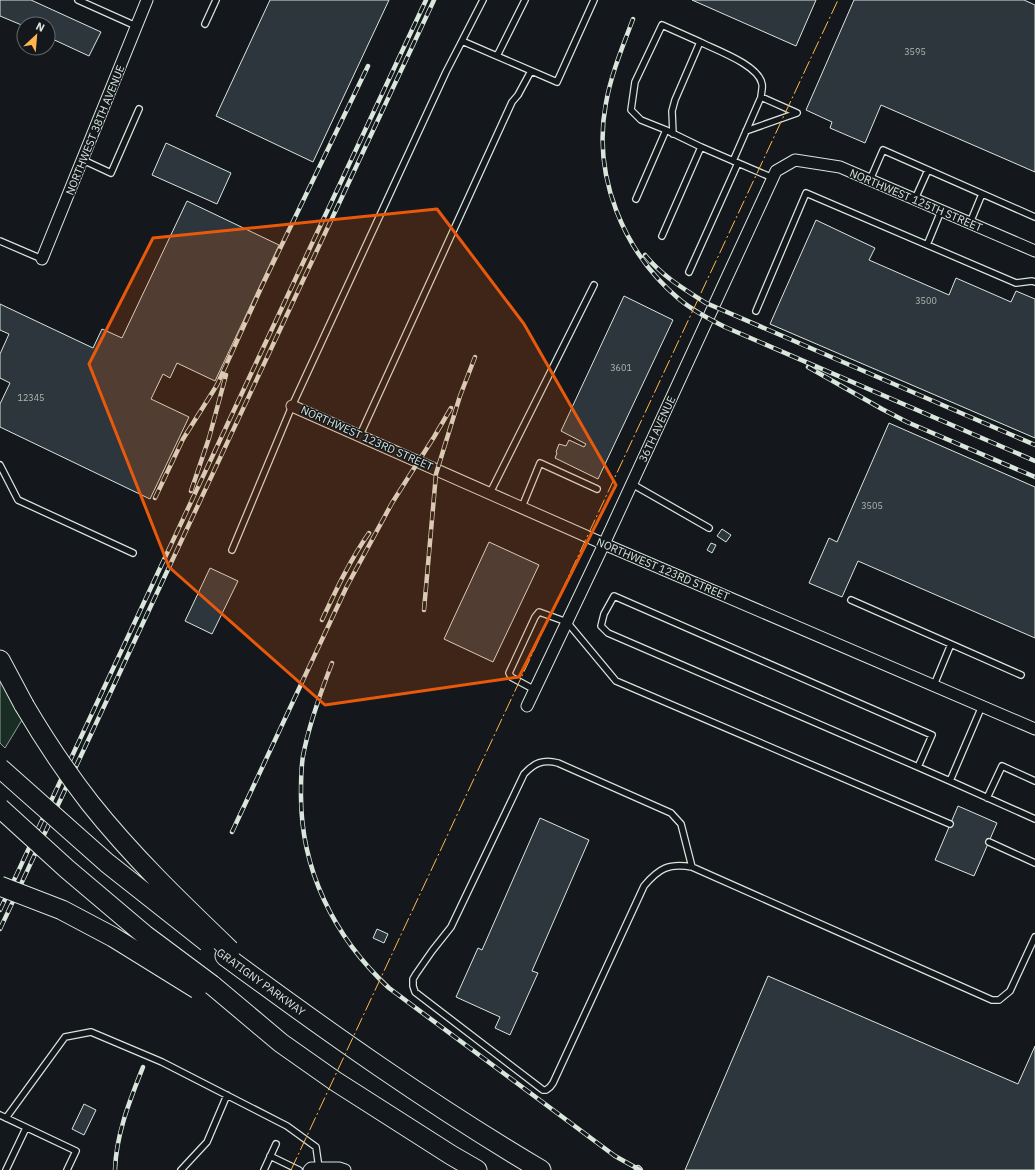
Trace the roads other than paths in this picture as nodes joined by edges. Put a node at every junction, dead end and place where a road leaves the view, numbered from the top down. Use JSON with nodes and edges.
{"nodes":[{"id":1,"x":78,"y":0,"type":"edge"},
{"id":2,"x":147,"y":0,"type":"edge"},
{"id":3,"x":216,"y":0,"type":"edge"},
{"id":4,"x":483,"y":0,"type":"edge"},
{"id":5,"x":524,"y":0,"type":"edge"},
{"id":6,"x":594,"y":0,"type":"edge"},
{"id":7,"x":205,"y":24,"type":"dead end"},
{"id":8,"x":136,"y":26,"type":"junction"},
{"id":9,"x":462,"y":41,"type":"junction"},
{"id":10,"x":700,"y":42,"type":"junction"},
{"id":11,"x":497,"y":56,"type":"junction"},
{"id":12,"x":531,"y":71,"type":"junction"},
{"id":13,"x":761,"y":97,"type":"junction"},
{"id":14,"x":139,"y":109,"type":"dead end"},
{"id":15,"x":666,"y":130,"type":"junction"},
{"id":16,"x":746,"y":131,"type":"junction"},
{"id":17,"x":673,"y":134,"type":"junction"},
{"id":18,"x":701,"y":147,"type":"junction"},
{"id":19,"x":83,"y":160,"type":"junction"},
{"id":20,"x":795,"y":160,"type":"joint"},
{"id":21,"x":735,"y":162,"type":"junction"},
{"id":22,"x":928,"y":170,"type":"junction"},
{"id":23,"x":773,"y":178,"type":"junction"},
{"id":24,"x":870,"y":180,"type":"junction"},
{"id":25,"x":982,"y":194,"type":"junction"},
{"id":26,"x":636,"y":199,"type":"dead end"},
{"id":27,"x":915,"y":199,"type":"junction"},
{"id":28,"x":941,"y":210,"type":"junction"},
{"id":29,"x":1035,"y":217,"type":"edge"},
{"id":30,"x":970,"y":223,"type":"junction"},
{"id":31,"x":662,"y":236,"type":"dead end"},
{"id":32,"x":0,"y":241,"type":"edge"},
{"id":33,"x":927,"y":245,"type":"junction"},
{"id":34,"x":1035,"y":251,"type":"edge"},
{"id":35,"x":42,"y":260,"type":"joint"},
{"id":36,"x":690,"y":272,"type":"dead end"},
{"id":37,"x":1035,"y":282,"type":"edge"},
{"id":38,"x":594,"y":285,"type":"dead end"},
{"id":39,"x":756,"y":311,"type":"dead end"},
{"id":40,"x":292,"y":406,"type":"junction"},
{"id":41,"x":360,"y":435,"type":"junction"},
{"id":42,"x":0,"y":465,"type":"edge"},
{"id":43,"x":632,"y":484,"type":"junction"},
{"id":44,"x":597,"y":489,"type":"dead end"},
{"id":45,"x":490,"y":493,"type":"junction"},
{"id":46,"x":522,"y":507,"type":"junction"},
{"id":47,"x":709,"y":528,"type":"dead end"},
{"id":48,"x":604,"y":544,"type":"junction"},
{"id":49,"x":232,"y":550,"type":"dead end"},
{"id":50,"x":133,"y":553,"type":"dead end"},
{"id":51,"x":851,"y":600,"type":"dead end"},
{"id":52,"x":567,"y":622,"type":"junction"},
{"id":53,"x":951,"y":644,"type":"junction"},
{"id":54,"x":0,"y":660,"type":"edge"},
{"id":55,"x":1021,"y":675,"type":"dead end"},
{"id":56,"x":934,"y":685,"type":"junction"},
{"id":57,"x":535,"y":690,"type":"junction"},
{"id":58,"x":527,"y":706,"type":"dead end"},
{"id":59,"x":982,"y":706,"type":"junction"},
{"id":60,"x":1035,"y":729,"type":"edge"},
{"id":61,"x":918,"y":767,"type":"junction"},
{"id":62,"x":0,"y":768,"type":"edge"},
{"id":63,"x":950,"y":781,"type":"junction"},
{"id":64,"x":1035,"y":781,"type":"edge"},
{"id":65,"x":987,"y":798,"type":"junction"},
{"id":66,"x":0,"y":808,"type":"edge"},
{"id":67,"x":1035,"y":819,"type":"edge"},
{"id":68,"x":950,"y":824,"type":"dead end"},
{"id":69,"x":989,"y":842,"type":"dead end"},
{"id":70,"x":1035,"y":863,"type":"edge"},
{"id":71,"x":692,"y":866,"type":"junction"},
{"id":72,"x":0,"y":886,"type":"edge"},
{"id":73,"x":1035,"y":937,"type":"edge"},
{"id":74,"x":228,"y":953,"type":"junction"},
{"id":75,"x":209,"y":990,"type":"junction"},
{"id":76,"x":227,"y":1095,"type":"junction"},
{"id":77,"x":0,"y":1115,"type":"edge"},
{"id":78,"x":6,"y":1118,"type":"junction"},
{"id":79,"x":26,"y":1128,"type":"junction"},
{"id":80,"x":276,"y":1144,"type":"dead end"},
{"id":81,"x":270,"y":1156,"type":"junction"},
{"id":82,"x":314,"y":1169,"type":"edge"},
{"id":83,"x":342,"y":1169,"type":"edge"},
{"id":84,"x":6,"y":1170,"type":"edge"},
{"id":85,"x":68,"y":1170,"type":"edge"},
{"id":86,"x":181,"y":1170,"type":"edge"},
{"id":87,"x":264,"y":1170,"type":"edge"},
{"id":88,"x":298,"y":1170,"type":"edge"},
{"id":89,"x":476,"y":1170,"type":"edge"},
{"id":90,"x":541,"y":1170,"type":"edge"}],
"edges":[{"from":1,"to":8,"type":"lane"},
{"from":2,"to":8,"type":"street","name":"NORTHWEST 38TH AVENUE"},
{"from":3,"to":7,"type":"lane"},
{"from":4,"to":9,"type":"lane"},
{"from":5,"to":11,"type":"lane"},
{"from":6,"to":12,"type":"lane"},
{"from":8,"to":19,"type":"street","name":"NORTHWEST 38TH AVENUE"},
{"from":9,"to":11,"type":"lane"},
{"from":9,"to":40,"type":"lane"},
{"from":10,"to":13,"type":"lane"},
{"from":10,"to":15,"type":"lane"},
{"from":10,"to":17,"type":"lane"},
{"from":11,"to":12,"type":"lane"},
{"from":12,"to":41,"type":"lane"},
{"from":13,"to":16,"type":"lane"},
{"from":13,"to":16,"type":"lane"},
{"from":14,"to":19,"type":"lane"},
{"from":15,"to":17,"type":"lane"},
{"from":15,"to":26,"type":"lane"},
{"from":16,"to":21,"type":"lane"},
{"from":17,"to":18,"type":"lane"},
{"from":18,"to":21,"type":"lane"},
{"from":18,"to":31,"type":"lane"},
{"from":19,"to":35,"type":"street","name":"NORTHWEST 38TH AVENUE"},
{"from":20,"to":23,"type":"street","name":"36TH AVENUE"},
{"from":20,"to":24,"type":"street","name":"NORTHWEST 125TH STREET"},
{"from":21,"to":23,"type":"lane"},
{"from":21,"to":36,"type":"lane"},
{"from":22,"to":24,"type":"lane"},
{"from":22,"to":25,"type":"lane"},
{"from":22,"to":27,"type":"lane"},
{"from":23,"to":43,"type":"street","name":"36TH AVENUE"},
{"from":24,"to":27,"type":"street","name":"NORTHWEST 125TH STREET"},
{"from":25,"to":29,"type":"lane"},
{"from":25,"to":30,"type":"lane"},
{"from":27,"to":28,"type":"street","name":"NORTHWEST 125TH STREET"},
{"from":28,"to":30,"type":"street","name":"NORTHWEST 125TH STREET"},
{"from":28,"to":33,"type":"lane"},
{"from":30,"to":34,"type":"street","name":"NORTHWEST 125TH STREET"},
{"from":32,"to":35,"type":"lane"},
{"from":33,"to":37,"type":"lane"},
{"from":33,"to":39,"type":"lane"},
{"from":38,"to":45,"type":"lane"},
{"from":40,"to":41,"type":"street","name":"NORTHWEST 123RD STREET"},
{"from":40,"to":49,"type":"lane"},
{"from":41,"to":45,"type":"street","name":"NORTHWEST 123RD STREET"},
{"from":42,"to":50,"type":"lane"},
{"from":43,"to":47,"type":"lane"},
{"from":43,"to":48,"type":"street","name":"36TH AVENUE"},
{"from":44,"to":46,"type":"lane"},
{"from":45,"to":46,"type":"street","name":"NORTHWEST 123RD STREET"},
{"from":46,"to":48,"type":"street","name":"NORTHWEST 123RD STREET"},
{"from":48,"to":52,"type":"street","name":"36TH AVENUE"},
{"from":48,"to":56,"type":"street","name":"NORTHWEST 123RD STREET"},
{"from":51,"to":53,"type":"lane"},
{"from":52,"to":57,"type":"street","name":"36TH AVENUE"},
{"from":52,"to":57,"type":"lane"},
{"from":52,"to":68,"type":"lane"},
{"from":53,"to":55,"type":"lane"},
{"from":53,"to":56,"type":"lane"},
{"from":54,"to":74,"type":"highway","bridge":true},
{"from":56,"to":59,"type":"street","name":"NORTHWEST 123RD STREET"},
{"from":57,"to":58,"type":"street","name":"36TH AVENUE"},
{"from":59,"to":60,"type":"street","name":"NORTHWEST 123RD STREET"},
{"from":59,"to":63,"type":"lane"},
{"from":61,"to":61,"type":"lane"},
{"from":61,"to":63,"type":"lane"},
{"from":62,"to":74,"type":"highway","name":"GRATIGNY PARKWAY","bridge":true},
{"from":63,"to":65,"type":"lane"},
{"from":64,"to":65,"type":"lane"},
{"from":65,"to":67,"type":"lane"},
{"from":66,"to":75,"type":"highway","bridge":true},
{"from":69,"to":70,"type":"lane"},
{"from":71,"to":71,"type":"lane"},
{"from":71,"to":73,"type":"lane"},
{"from":72,"to":75,"type":"highway","bridge":true},
{"from":74,"to":90,"type":"highway","name":"GRATIGNY PARKWAY"},
{"from":75,"to":89,"type":"highway"},
{"from":76,"to":78,"type":"lane"},
{"from":76,"to":82,"type":"lane"},
{"from":76,"to":86,"type":"lane"},
{"from":77,"to":78,"type":"lane"},
{"from":78,"to":79,"type":"lane"},
{"from":79,"to":84,"type":"lane"},
{"from":79,"to":85,"type":"lane"},
{"from":80,"to":81,"type":"lane"},
{"from":81,"to":87,"type":"lane"},
{"from":81,"to":88,"type":"lane"},
{"from":82,"to":83,"type":"street"}]}
